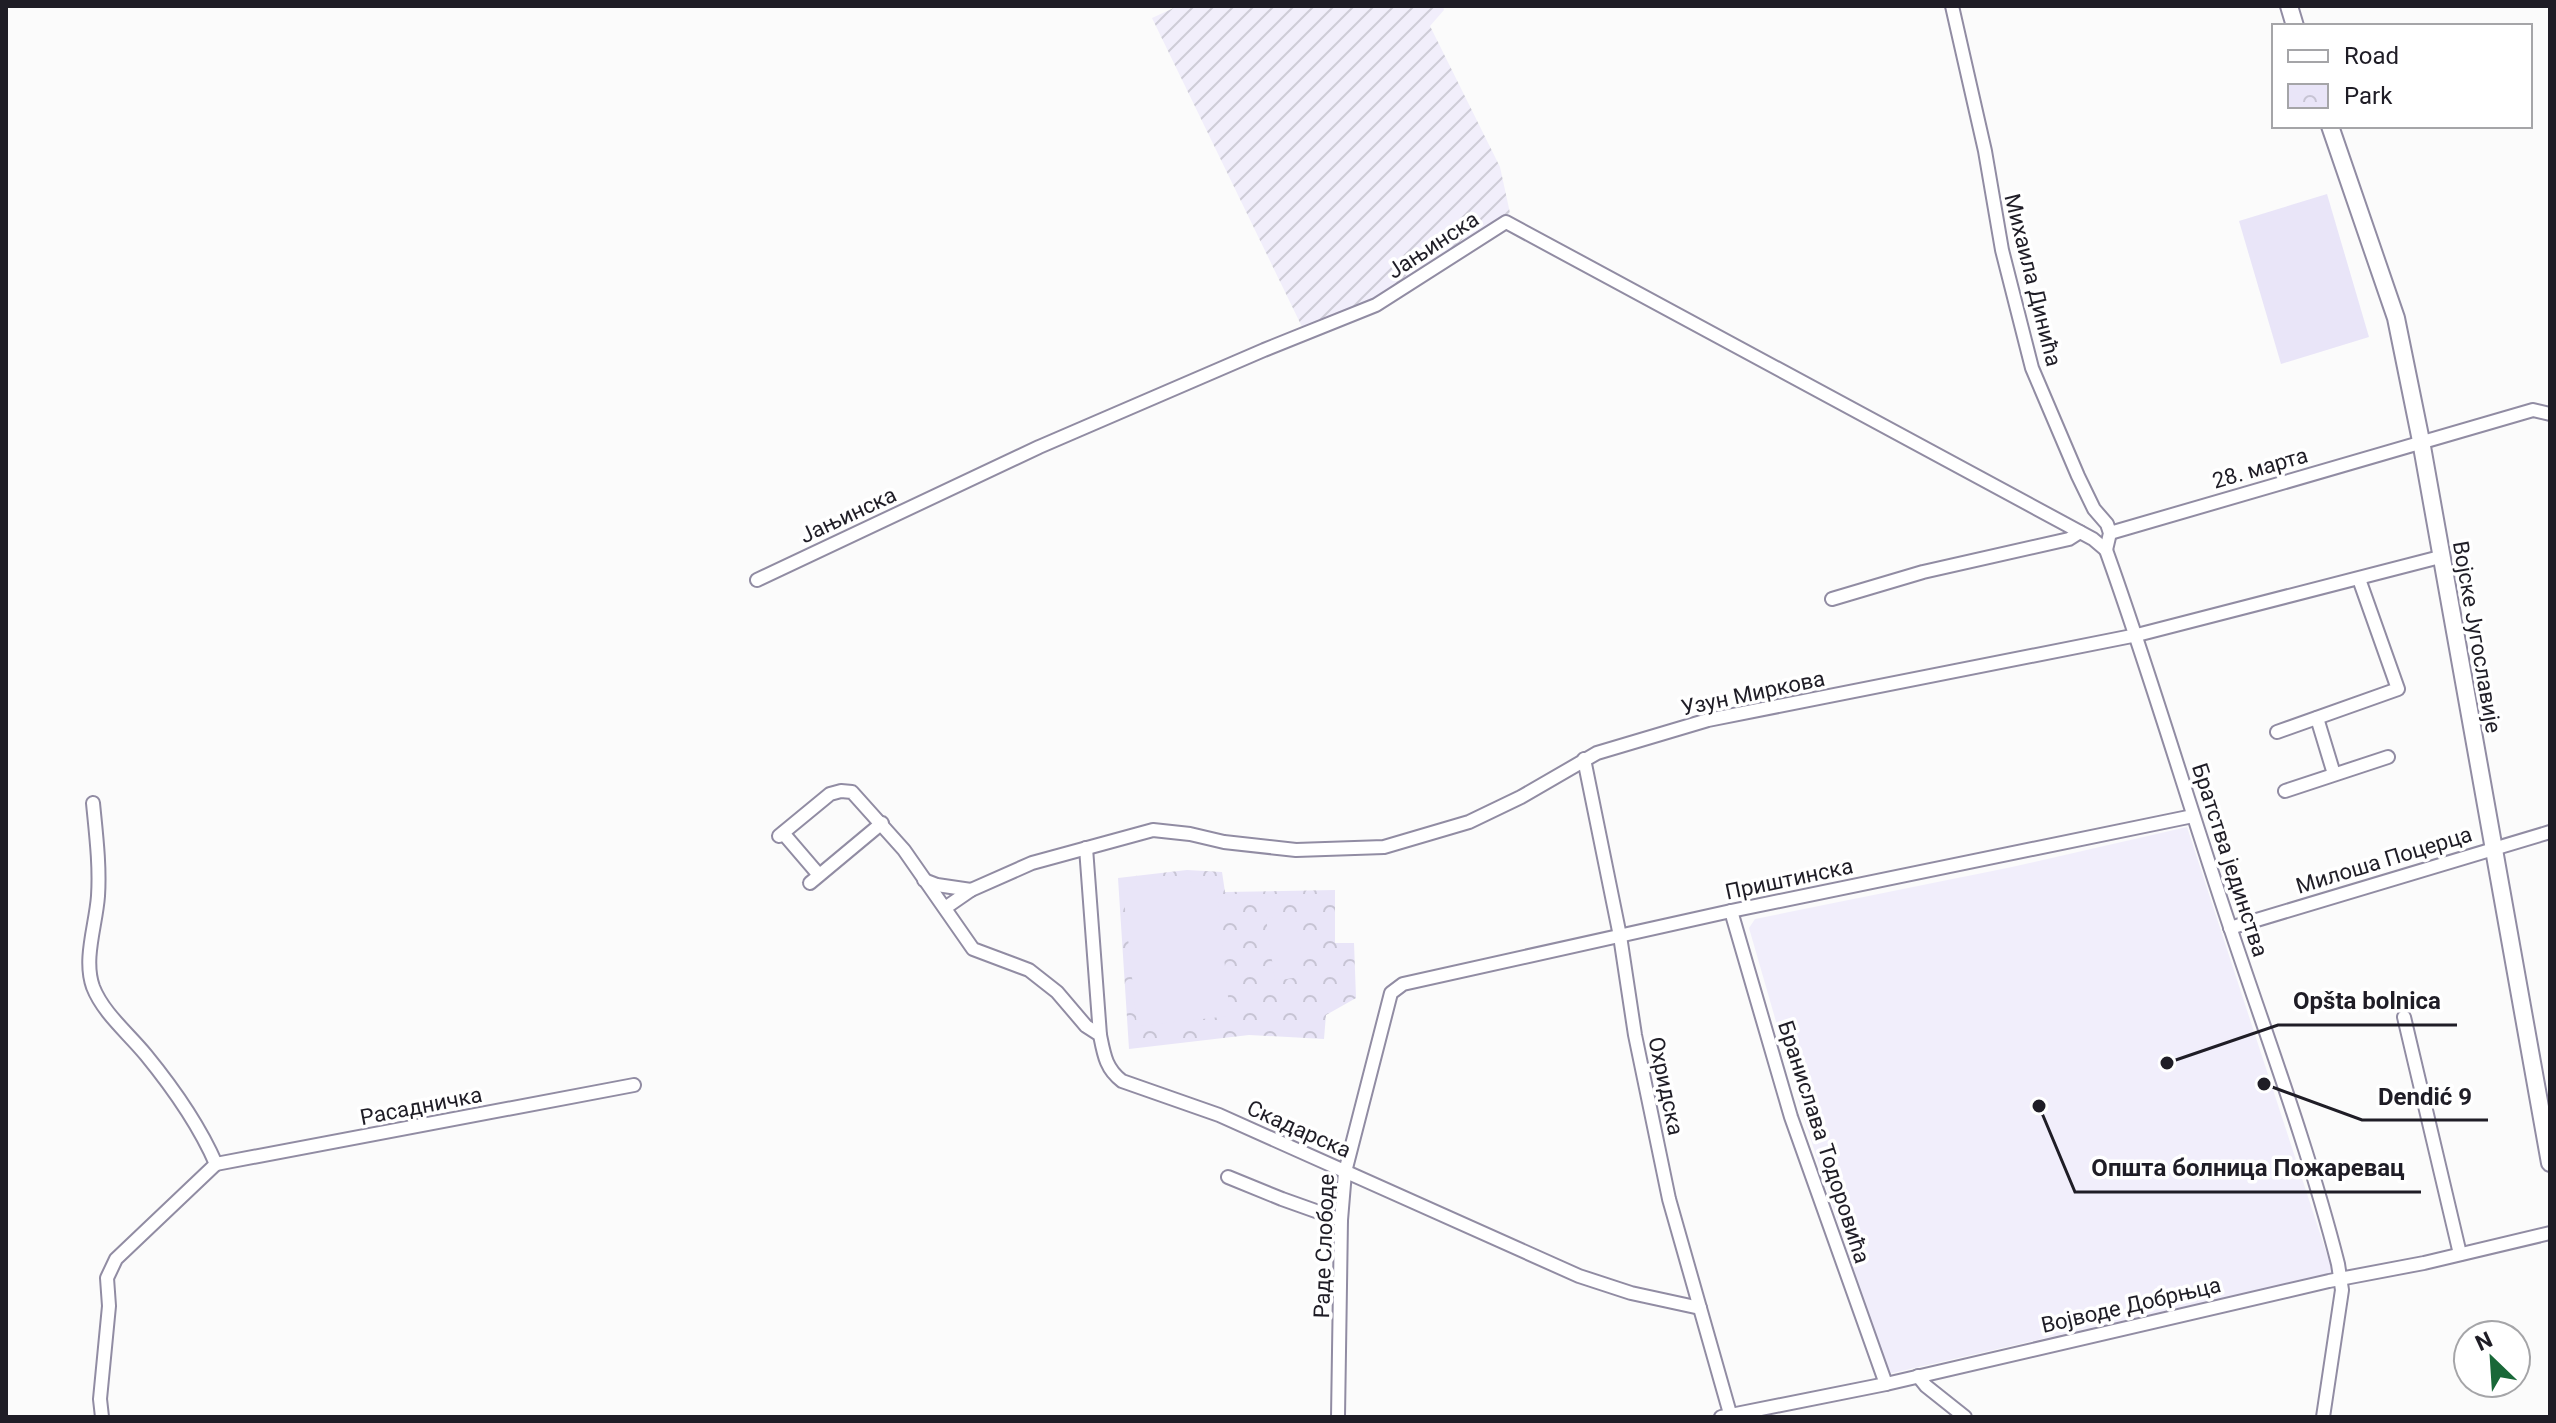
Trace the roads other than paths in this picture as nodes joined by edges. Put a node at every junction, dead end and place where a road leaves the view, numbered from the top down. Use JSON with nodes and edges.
{"nodes":[{"id":1,"x":1952,"y":6,"type":"edge"},
{"id":2,"x":2331,"y":128,"type":"edge"},
{"id":3,"x":2550,"y":414,"type":"edge"},
{"id":4,"x":2421,"y":441,"type":"junction"},
{"id":5,"x":2080,"y":532,"type":"junction"},
{"id":6,"x":2110,"y":533,"type":"junction"},
{"id":7,"x":2106,"y":550,"type":"junction"},
{"id":8,"x":2440,"y":557,"type":"junction"},
{"id":9,"x":2359,"y":579,"type":"junction"},
{"id":10,"x":757,"y":580,"type":"dead end"},
{"id":11,"x":1832,"y":599,"type":"dead end"},
{"id":12,"x":2137,"y":635,"type":"junction"},
{"id":13,"x":2317,"y":718,"type":"junction"},
{"id":14,"x":2277,"y":732,"type":"dead end"},
{"id":15,"x":2388,"y":757,"type":"dead end"},
{"id":16,"x":1584,"y":759,"type":"junction"},
{"id":17,"x":2334,"y":774,"type":"junction"},
{"id":18,"x":2285,"y":791,"type":"dead end"},
{"id":19,"x":93,"y":803,"type":"dead end"},
{"id":20,"x":2193,"y":816,"type":"junction"},
{"id":21,"x":882,"y":823,"type":"junction"},
{"id":22,"x":2550,"y":832,"type":"edge"},
{"id":23,"x":1086,"y":848,"type":"junction"},
{"id":24,"x":2492,"y":848,"type":"junction"},
{"id":25,"x":924,"y":880,"type":"junction"},
{"id":26,"x":971,"y":890,"type":"junction"},
{"id":27,"x":945,"y":908,"type":"junction"},
{"id":28,"x":1731,"y":911,"type":"junction"},
{"id":29,"x":2230,"y":928,"type":"junction"},
{"id":30,"x":1620,"y":936,"type":"junction"},
{"id":31,"x":1395,"y":988,"type":"joint"},
{"id":32,"x":2404,"y":1017,"type":"dead end"},
{"id":33,"x":1100,"y":1035,"type":"junction"},
{"id":34,"x":634,"y":1085,"type":"dead end"},
{"id":35,"x":2550,"y":1163,"type":"edge"},
{"id":36,"x":216,"y":1164,"type":"junction"},
{"id":37,"x":1345,"y":1172,"type":"junction"},
{"id":38,"x":1228,"y":1177,"type":"dead end"},
{"id":39,"x":1341,"y":1220,"type":"junction"},
{"id":40,"x":2550,"y":1233,"type":"edge"},
{"id":41,"x":2460,"y":1254,"type":"junction"},
{"id":42,"x":2342,"y":1278,"type":"junction"},
{"id":43,"x":1700,"y":1308,"type":"junction"},
{"id":44,"x":1918,"y":1376,"type":"junction"},
{"id":45,"x":1886,"y":1384,"type":"junction"},
{"id":46,"x":1727,"y":1416,"type":"edge"},
{"id":47,"x":102,"y":1417,"type":"edge"},
{"id":48,"x":1338,"y":1417,"type":"edge"},
{"id":49,"x":1965,"y":1417,"type":"edge"},
{"id":50,"x":2323,"y":1417,"type":"edge"}],
"edges":[{"from":1,"to":6,"type":"street","name":"Михаила Динића"},
{"from":2,"to":4,"type":"main road","name":"Војске Југославије"},
{"from":3,"to":4,"type":"street","name":"28. марта"},
{"from":4,"to":6,"type":"street","name":"28. марта"},
{"from":4,"to":8,"type":"main road","name":"Војске Југославије"},
{"from":5,"to":7,"type":"street","name":"Јањинска"},
{"from":5,"to":10,"type":"street","name":"Јањинска"},
{"from":5,"to":11,"type":"street"},
{"from":6,"to":7,"type":"street"},
{"from":7,"to":12,"type":"street","name":"Братства јединства"},
{"from":8,"to":9,"type":"street","name":"Узун Миркова"},
{"from":8,"to":24,"type":"main road","name":"Војске Југославије"},
{"from":9,"to":12,"type":"street","name":"Узун Миркова"},
{"from":9,"to":13,"type":"street"},
{"from":12,"to":16,"type":"street","name":"Узун Миркова"},
{"from":12,"to":20,"type":"street","name":"Братства јединства"},
{"from":13,"to":14,"type":"street"},
{"from":13,"to":17,"type":"street"},
{"from":15,"to":17,"type":"street"},
{"from":16,"to":23,"type":"street","name":"Узун Миркова"},
{"from":16,"to":30,"type":"street","name":"Охридска"},
{"from":17,"to":18,"type":"street"},
{"from":19,"to":36,"type":"street"},
{"from":20,"to":28,"type":"street","name":"Приштинска"},
{"from":20,"to":29,"type":"street","name":"Братства јединства"},
{"from":21,"to":21,"type":"street","name":"Скадарска"},
{"from":21,"to":25,"type":"street","name":"Скадарска"},
{"from":22,"to":24,"type":"street","name":"Милоша Поцерца"},
{"from":23,"to":26,"type":"street","name":"Узун Миркова"},
{"from":23,"to":33,"type":"street"},
{"from":24,"to":29,"type":"street","name":"Милоша Поцерца"},
{"from":24,"to":35,"type":"main road","name":"Војске Југославије"},
{"from":25,"to":26,"type":"street"},
{"from":25,"to":27,"type":"street","name":"Скадарска"},
{"from":26,"to":27,"type":"street","name":"Узун Миркова"},
{"from":27,"to":33,"type":"street","name":"Скадарска"},
{"from":28,"to":30,"type":"street","name":"Приштинска"},
{"from":28,"to":45,"type":"street","name":"Бранислава Тодоровића"},
{"from":29,"to":42,"type":"street","name":"Братства јединства"},
{"from":30,"to":31,"type":"street","name":"Приштинска"},
{"from":30,"to":43,"type":"street","name":"Охридска"},
{"from":31,"to":37,"type":"street","name":"Раде Слободе"},
{"from":32,"to":41,"type":"street"},
{"from":33,"to":37,"type":"street","name":"Скадарска"},
{"from":34,"to":36,"type":"street","name":"Расадничка"},
{"from":36,"to":47,"type":"street"},
{"from":37,"to":39,"type":"street","name":"Раде Слободе"},
{"from":37,"to":43,"type":"street","name":"Скадарска"},
{"from":38,"to":39,"type":"street"},
{"from":39,"to":48,"type":"street","name":"Раде Слободе"},
{"from":40,"to":41,"type":"street","name":"Војводе Добрњца"},
{"from":41,"to":42,"type":"street","name":"Војводе Добрњца"},
{"from":42,"to":44,"type":"street","name":"Војводе Добрњца"},
{"from":42,"to":50,"type":"street","name":"Братства јединства"},
{"from":43,"to":46,"type":"street","name":"Охридска"},
{"from":44,"to":45,"type":"street","name":"Војводе Добрњца"},
{"from":44,"to":49,"type":"street"},
{"from":45,"to":46,"type":"street","name":"Војводе Добрњца"}]}
